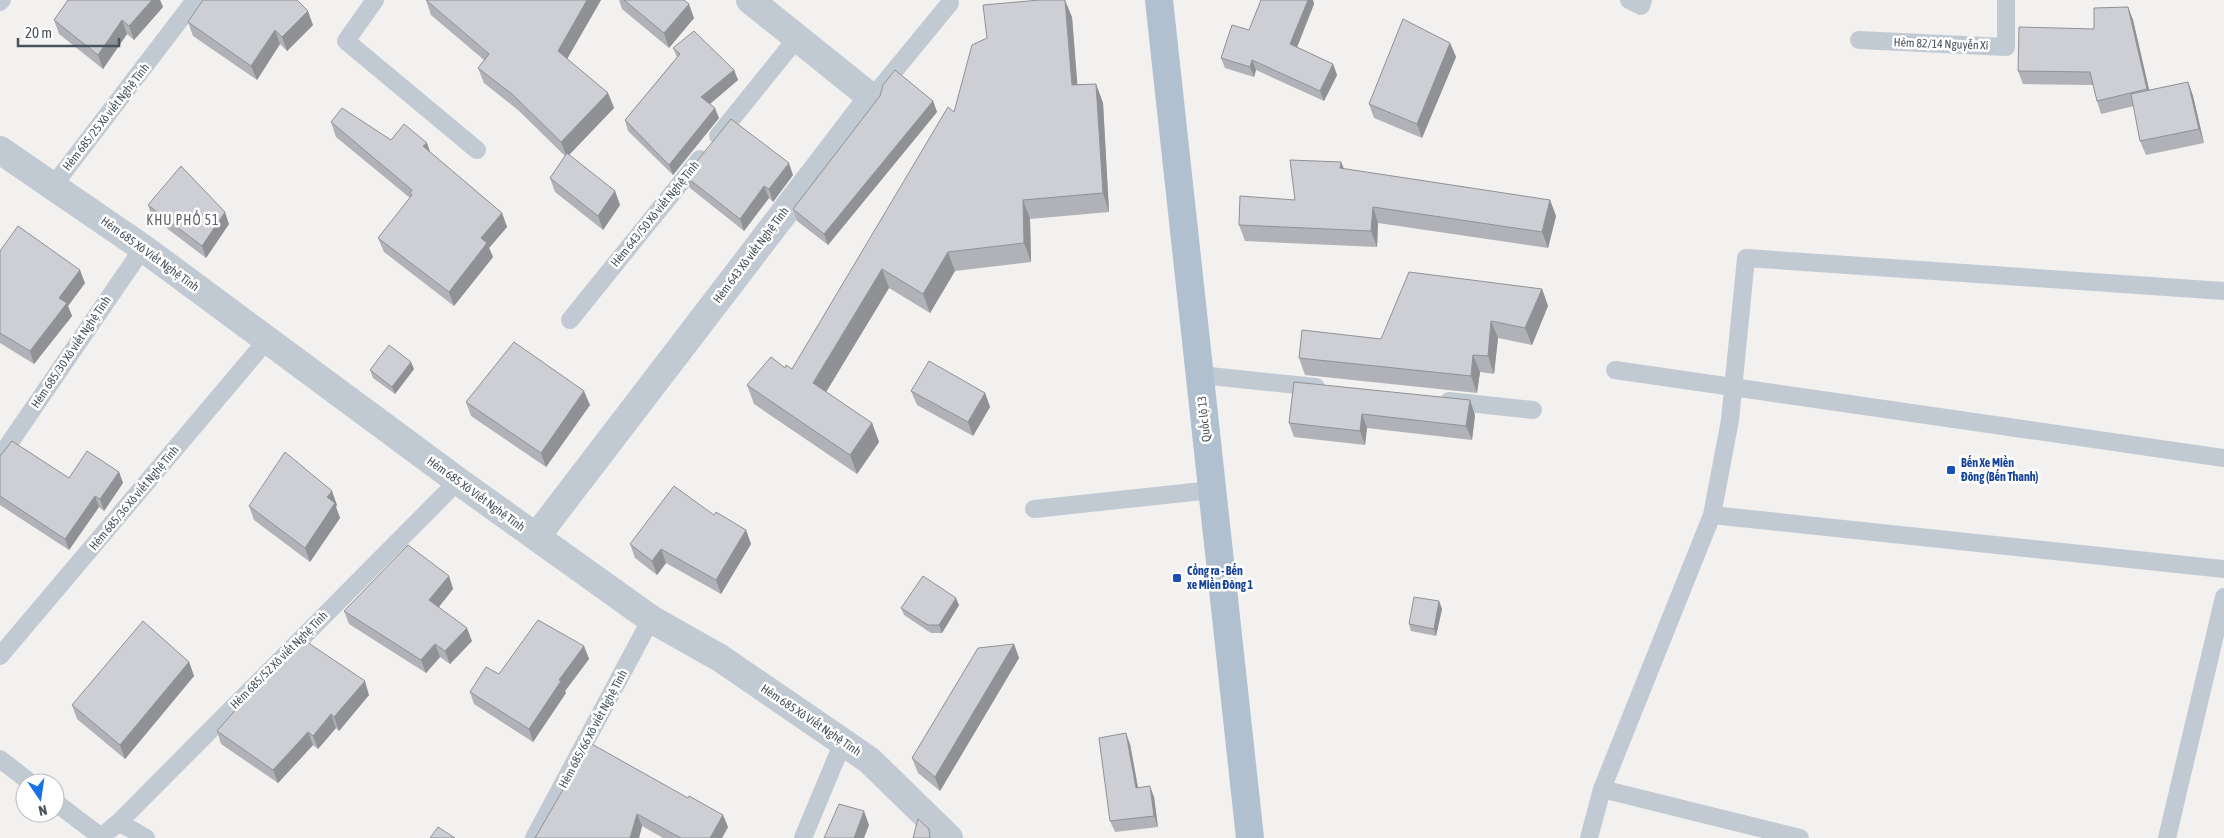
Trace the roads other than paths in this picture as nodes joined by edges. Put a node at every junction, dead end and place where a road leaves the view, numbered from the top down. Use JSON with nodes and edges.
{"nodes":[{"id":1,"x":195,"y":0,"type":"edge"},
{"id":2,"x":375,"y":0,"type":"edge"},
{"id":3,"x":750,"y":0,"type":"edge"},
{"id":4,"x":1159,"y":0,"type":"edge"},
{"id":5,"x":1629,"y":0,"type":"edge"},
{"id":6,"x":1643,"y":0,"type":"edge"},
{"id":7,"x":2006,"y":0,"type":"edge"},
{"id":8,"x":950,"y":4,"type":"dead end"},
{"id":9,"x":796,"y":38,"type":"junction"},
{"id":10,"x":1859,"y":40,"type":"dead end"},
{"id":11,"x":872,"y":98,"type":"junction"},
{"id":12,"x":0,"y":150,"type":"edge"},
{"id":13,"x":477,"y":150,"type":"dead end"},
{"id":14,"x":52,"y":186,"type":"junction"},
{"id":15,"x":143,"y":248,"type":"junction"},
{"id":16,"x":2224,"y":291,"type":"edge"},
{"id":17,"x":570,"y":320,"type":"dead end"},
{"id":18,"x":267,"y":340,"type":"junction"},
{"id":19,"x":1615,"y":370,"type":"dead end"},
{"id":20,"x":1200,"y":375,"type":"junction"},
{"id":21,"x":1734,"y":386,"type":"junction"},
{"id":22,"x":1337,"y":389,"type":"edge"},
{"id":23,"x":1435,"y":400,"type":"edge"},
{"id":24,"x":1532,"y":410,"type":"dead end"},
{"id":25,"x":0,"y":457,"type":"edge"},
{"id":26,"x":2224,"y":458,"type":"edge"},
{"id":27,"x":458,"y":481,"type":"junction"},
{"id":28,"x":1212,"y":490,"type":"junction"},
{"id":29,"x":1034,"y":509,"type":"dead end"},
{"id":30,"x":1712,"y":515,"type":"junction"},
{"id":31,"x":536,"y":537,"type":"junction"},
{"id":32,"x":2224,"y":569,"type":"edge"},
{"id":33,"x":2224,"y":597,"type":"edge"},
{"id":34,"x":652,"y":619,"type":"junction"},
{"id":35,"x":0,"y":656,"type":"edge"},
{"id":36,"x":842,"y":742,"type":"junction"},
{"id":37,"x":0,"y":759,"type":"edge"},
{"id":38,"x":18,"y":773,"type":"edge"},
{"id":39,"x":1602,"y":789,"type":"junction"},
{"id":40,"x":65,"y":810,"type":"edge"},
{"id":41,"x":119,"y":822,"type":"junction"},
{"id":42,"x":100,"y":838,"type":"edge"},
{"id":43,"x":146,"y":838,"type":"edge"},
{"id":44,"x":534,"y":838,"type":"edge"},
{"id":45,"x":803,"y":838,"type":"edge"},
{"id":46,"x":949,"y":838,"type":"edge"},
{"id":47,"x":1250,"y":838,"type":"edge"},
{"id":48,"x":1589,"y":838,"type":"edge"},
{"id":49,"x":1800,"y":838,"type":"edge"},
{"id":50,"x":2167,"y":838,"type":"edge"}],
"edges":[{"from":1,"to":14,"type":"lane","name":"Hẻm 685/25 Xô viết Nghệ Tĩnh"},
{"from":2,"to":13,"type":"lane"},
{"from":3,"to":9,"type":"street"},
{"from":4,"to":20,"type":"main road","name":"Quốc lộ 13"},
{"from":5,"to":6,"type":"lane"},
{"from":7,"to":10,"type":"lane","name":"Hẻm 82/14 Nguyễn Xí"},
{"from":8,"to":11,"type":"lane"},
{"from":9,"to":11,"type":"street"},
{"from":9,"to":17,"type":"lane","name":"Hẻm 643/50 Xô viết Nghệ Tĩnh"},
{"from":11,"to":31,"type":"street","name":"Hẻm 643 Xô viết Nghệ Tĩnh"},
{"from":12,"to":14,"type":"street","name":"Hẻm 685 Xô Viết Nghệ Tĩnh"},
{"from":14,"to":15,"type":"street","name":"Hẻm 685 Xô Viết Nghệ Tĩnh"},
{"from":15,"to":18,"type":"street","name":"Hẻm 685 Xô Viết Nghệ Tĩnh"},
{"from":15,"to":25,"type":"lane","name":"Hẻm 685/30 Xô viết Nghệ Tĩnh"},
{"from":16,"to":21,"type":"lane"},
{"from":18,"to":27,"type":"street","name":"Hẻm 685 Xô Viết Nghệ Tĩnh"},
{"from":18,"to":35,"type":"lane","name":"Hẻm 685/36 Xô viết Nghệ Tĩnh"},
{"from":19,"to":21,"type":"lane"},
{"from":20,"to":22,"type":"lane"},
{"from":20,"to":28,"type":"main road","name":"Quốc lộ 13"},
{"from":21,"to":26,"type":"lane"},
{"from":21,"to":30,"type":"lane"},
{"from":23,"to":24,"type":"lane"},
{"from":27,"to":31,"type":"street","name":"Hẻm 685 Xô Viết Nghệ Tĩnh"},
{"from":27,"to":41,"type":"lane","name":"Hẻm 685/52 Xô viết Nghệ Tĩnh"},
{"from":28,"to":29,"type":"lane"},
{"from":28,"to":47,"type":"main road","name":"Quốc lộ 13"},
{"from":30,"to":32,"type":"lane"},
{"from":30,"to":39,"type":"lane"},
{"from":31,"to":34,"type":"street","name":"Hẻm 685 Xô Viết Nghệ Tĩnh"},
{"from":33,"to":50,"type":"lane"},
{"from":34,"to":36,"type":"street","name":"Hẻm 685 Xô Viết Nghệ Tĩnh"},
{"from":34,"to":44,"type":"lane","name":"Hẻm 685/66 Xô viết Nghệ Tĩnh"},
{"from":36,"to":45,"type":"lane"},
{"from":36,"to":46,"type":"street","name":"Hẻm 685 Xô Viết Nghệ Tĩnh"},
{"from":37,"to":38,"type":"lane"},
{"from":39,"to":48,"type":"lane"},
{"from":39,"to":49,"type":"lane"},
{"from":40,"to":42,"type":"lane"},
{"from":41,"to":42,"type":"lane","name":"Hẻm 685/52 Xô viết Nghệ Tĩnh"},
{"from":41,"to":43,"type":"lane"}]}
